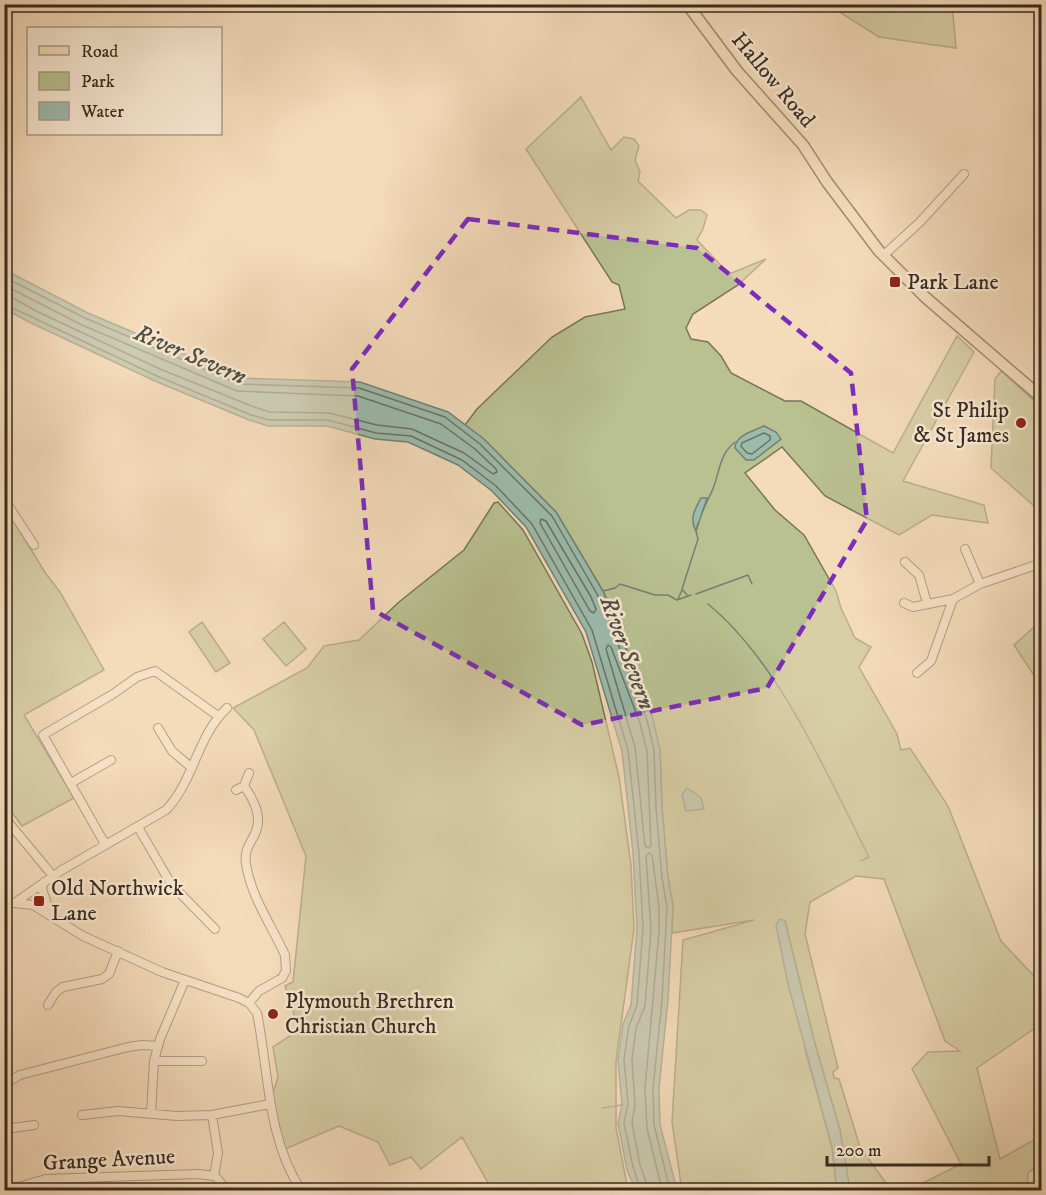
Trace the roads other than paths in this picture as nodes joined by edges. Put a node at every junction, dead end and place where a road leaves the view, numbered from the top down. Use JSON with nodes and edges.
{"nodes":[{"id":1,"x":687,"y":4,"type":"edge"},
{"id":2,"x":964,"y":174,"type":"dead end"},
{"id":3,"x":884,"y":255,"type":"junction"},
{"id":4,"x":1041,"y":398,"type":"edge"},
{"id":5,"x":4,"y":499,"type":"edge"},
{"id":6,"x":34,"y":545,"type":"dead end"},
{"id":7,"x":965,"y":549,"type":"dead end"},
{"id":8,"x":905,"y":562,"type":"dead end"},
{"id":9,"x":1041,"y":563,"type":"edge"},
{"id":10,"x":980,"y":584,"type":"junction"},
{"id":11,"x":953,"y":599,"type":"junction"},
{"id":12,"x":904,"y":603,"type":"dead end"},
{"id":13,"x":927,"y":603,"type":"junction"},
{"id":14,"x":917,"y":673,"type":"dead end"},
{"id":15,"x":227,"y":708,"type":"dead end"},
{"id":16,"x":218,"y":716,"type":"junction"},
{"id":17,"x":158,"y":728,"type":"dead end"},
{"id":18,"x":111,"y":760,"type":"dead end"},
{"id":19,"x":192,"y":768,"type":"junction"},
{"id":20,"x":249,"y":773,"type":"dead end"},
{"id":21,"x":71,"y":783,"type":"junction"},
{"id":22,"x":244,"y":786,"type":"junction"},
{"id":23,"x":236,"y":790,"type":"dead end"},
{"id":24,"x":4,"y":817,"type":"edge"},
{"id":25,"x":138,"y":827,"type":"junction"},
{"id":26,"x":105,"y":844,"type":"junction"},
{"id":27,"x":53,"y":876,"type":"junction"},
{"id":28,"x":44,"y":882,"type":"junction"},
{"id":29,"x":4,"y":902,"type":"edge"},
{"id":30,"x":16,"y":902,"type":"junction"},
{"id":31,"x":51,"y":916,"type":"junction"},
{"id":32,"x":214,"y":929,"type":"dead end"},
{"id":33,"x":118,"y":951,"type":"junction"},
{"id":34,"x":184,"y":980,"type":"junction"},
{"id":35,"x":249,"y":1002,"type":"junction"},
{"id":36,"x":48,"y":1005,"type":"dead end"},
{"id":37,"x":158,"y":1046,"type":"junction"},
{"id":38,"x":154,"y":1061,"type":"junction"},
{"id":39,"x":202,"y":1061,"type":"dead end"},
{"id":40,"x":4,"y":1084,"type":"edge"},
{"id":41,"x":270,"y":1104,"type":"junction"},
{"id":42,"x":151,"y":1113,"type":"junction"},
{"id":43,"x":82,"y":1115,"type":"dead end"},
{"id":44,"x":212,"y":1115,"type":"junction"},
{"id":45,"x":4,"y":1122,"type":"edge"},
{"id":46,"x":34,"y":1125,"type":"dead end"},
{"id":47,"x":214,"y":1176,"type":"junction"},
{"id":48,"x":46,"y":1179,"type":"junction"},
{"id":49,"x":7,"y":1191,"type":"edge"},
{"id":50,"x":45,"y":1191,"type":"edge"},
{"id":51,"x":225,"y":1191,"type":"edge"},
{"id":52,"x":301,"y":1191,"type":"edge"}],
"edges":[{"from":1,"to":3,"type":"main road","name":"Hallow Road"},
{"from":2,"to":3,"type":"street"},
{"from":3,"to":4,"type":"main road","name":"Hallow Road"},
{"from":5,"to":6,"type":"street"},
{"from":7,"to":10,"type":"street"},
{"from":8,"to":13,"type":"street"},
{"from":9,"to":10,"type":"street"},
{"from":10,"to":11,"type":"street"},
{"from":11,"to":13,"type":"street"},
{"from":11,"to":14,"type":"street"},
{"from":12,"to":13,"type":"street"},
{"from":15,"to":16,"type":"street"},
{"from":16,"to":19,"type":"street"},
{"from":16,"to":21,"type":"street"},
{"from":17,"to":19,"type":"street"},
{"from":18,"to":21,"type":"street"},
{"from":19,"to":25,"type":"street"},
{"from":20,"to":22,"type":"street"},
{"from":21,"to":26,"type":"street"},
{"from":22,"to":23,"type":"street"},
{"from":22,"to":35,"type":"street"},
{"from":24,"to":27,"type":"street"},
{"from":25,"to":26,"type":"street"},
{"from":25,"to":32,"type":"street"},
{"from":26,"to":27,"type":"street"},
{"from":27,"to":28,"type":"street"},
{"from":28,"to":30,"type":"street"},
{"from":28,"to":31,"type":"street"},
{"from":29,"to":30,"type":"street"},
{"from":30,"to":31,"type":"street"},
{"from":31,"to":33,"type":"street"},
{"from":33,"to":34,"type":"street"},
{"from":33,"to":36,"type":"street"},
{"from":34,"to":35,"type":"street"},
{"from":34,"to":37,"type":"street"},
{"from":35,"to":41,"type":"street"},
{"from":37,"to":38,"type":"street"},
{"from":37,"to":40,"type":"street"},
{"from":38,"to":39,"type":"street"},
{"from":38,"to":42,"type":"street"},
{"from":41,"to":44,"type":"street"},
{"from":41,"to":52,"type":"street"},
{"from":42,"to":43,"type":"street"},
{"from":42,"to":44,"type":"street"},
{"from":44,"to":47,"type":"street"},
{"from":45,"to":46,"type":"street"},
{"from":47,"to":48,"type":"street","name":"Grange Avenue"},
{"from":47,"to":51,"type":"street"},
{"from":48,"to":49,"type":"street","name":"Grange Avenue"},
{"from":48,"to":50,"type":"street"}]}
